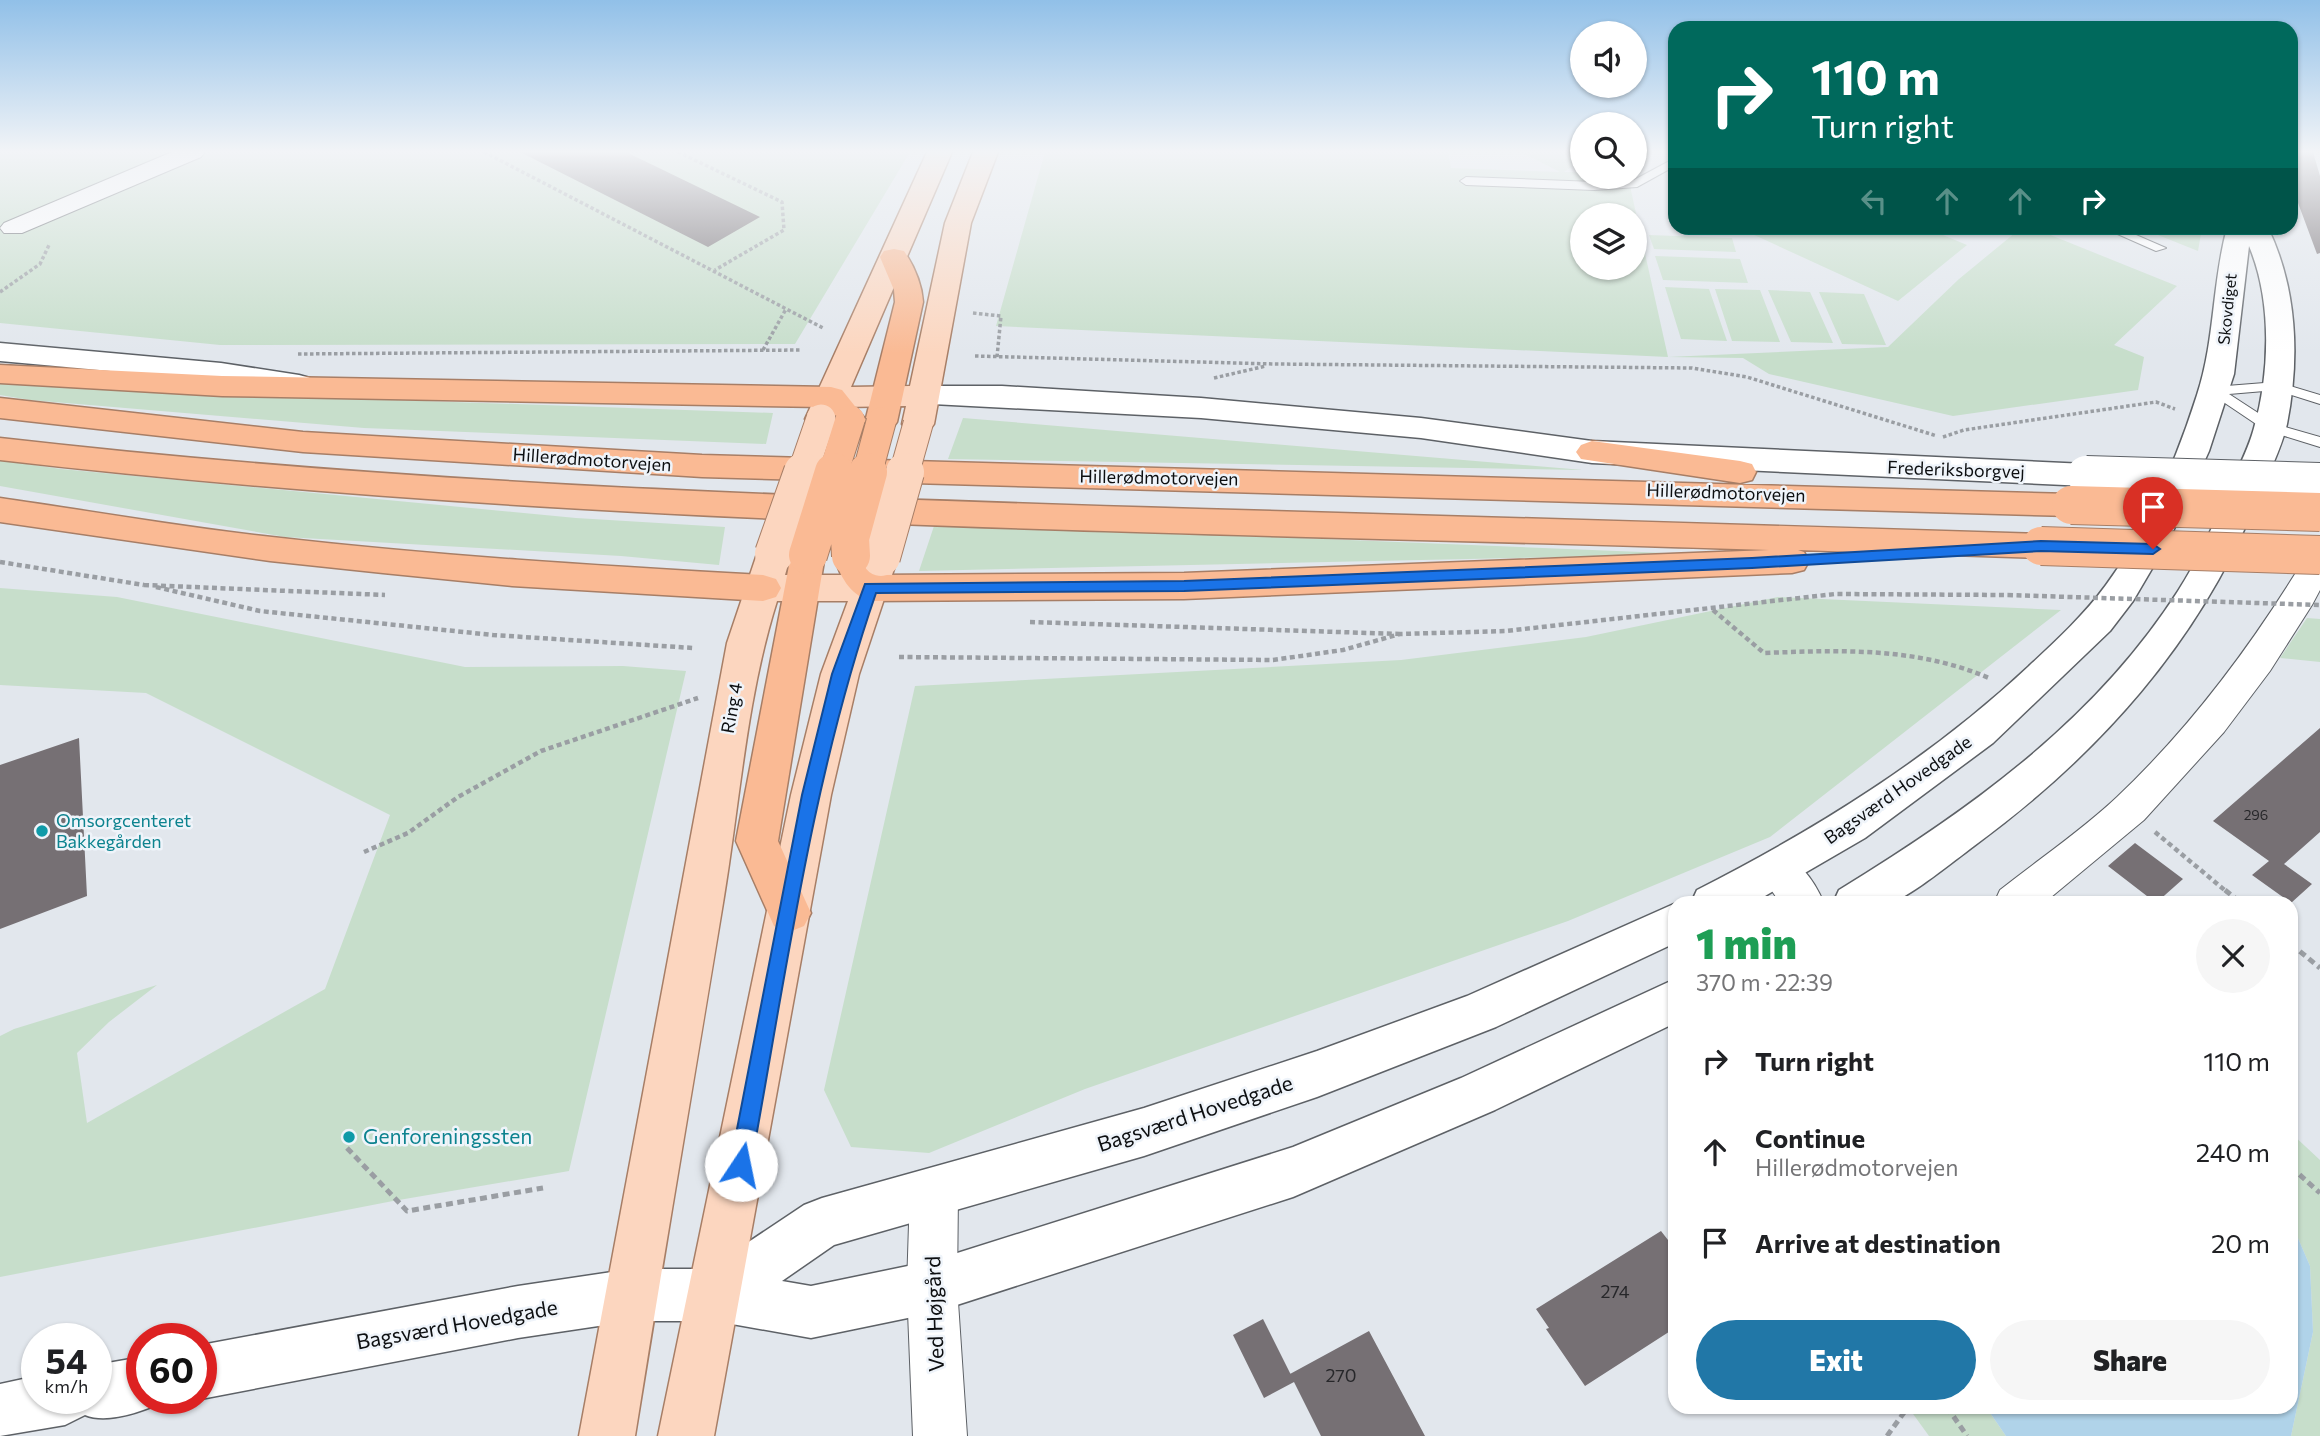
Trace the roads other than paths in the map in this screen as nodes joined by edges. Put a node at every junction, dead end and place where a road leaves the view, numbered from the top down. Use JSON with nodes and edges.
{"nodes":[{"id":1,"x":27,"y":219,"type":"edge"},
{"id":2,"x":911,"y":219,"type":"edge"},
{"id":3,"x":960,"y":219,"type":"edge"},
{"id":4,"x":7,"y":227,"type":"edge"},
{"id":5,"x":53,"y":230,"type":"dead end"},
{"id":6,"x":2128,"y":235,"type":"edge"},
{"id":7,"x":2238,"y":235,"type":"edge"},
{"id":8,"x":2258,"y":235,"type":"edge"},
{"id":9,"x":2160,"y":248,"type":"dead end"},
{"id":10,"x":894,"y":257,"type":"junction"},
{"id":11,"x":0,"y":352,"type":"edge"},
{"id":12,"x":0,"y":374,"type":"edge"},
{"id":13,"x":304,"y":386,"type":"junction"},
{"id":14,"x":2277,"y":387,"type":"junction"},
{"id":15,"x":2320,"y":400,"type":"edge"},
{"id":16,"x":2209,"y":405,"type":"junction"},
{"id":17,"x":0,"y":408,"type":"edge"},
{"id":18,"x":921,"y":410,"type":"junction"},
{"id":19,"x":854,"y":411,"type":"junction"},
{"id":20,"x":2270,"y":426,"type":"junction"},
{"id":21,"x":2320,"y":442,"type":"edge"},
{"id":22,"x":0,"y":449,"type":"edge"},
{"id":23,"x":1592,"y":452,"type":"junction"},
{"id":24,"x":2320,"y":482,"type":"edge"},
{"id":25,"x":1950,"y":500,"type":"junction"},
{"id":26,"x":1,"y":510,"type":"edge"},
{"id":27,"x":2320,"y":512,"type":"edge"},
{"id":28,"x":2041,"y":546,"type":"junction"},
{"id":29,"x":2320,"y":555,"type":"edge"},
{"id":30,"x":2320,"y":561,"type":"edge"},
{"id":31,"x":795,"y":566,"type":"junction"},
{"id":32,"x":867,"y":567,"type":"junction"},
{"id":33,"x":763,"y":588,"type":"junction"},
{"id":34,"x":1778,"y":870,"type":"junction"},
{"id":35,"x":1726,"y":896,"type":"edge"},
{"id":36,"x":1798,"y":896,"type":"edge"},
{"id":37,"x":1866,"y":896,"type":"edge"},
{"id":38,"x":2023,"y":896,"type":"edge"},
{"id":39,"x":789,"y":913,"type":"junction"},
{"id":40,"x":1668,"y":925,"type":"edge"},
{"id":41,"x":1668,"y":1003,"type":"edge"},
{"id":42,"x":934,"y":1193,"type":"junction"},
{"id":43,"x":932,"y":1287,"type":"junction"},
{"id":44,"x":632,"y":1295,"type":"junction"},
{"id":45,"x":715,"y":1295,"type":"junction"},
{"id":46,"x":217,"y":1369,"type":"edge"},
{"id":47,"x":21,"y":1407,"type":"edge"},
{"id":48,"x":0,"y":1411,"type":"edge"},
{"id":49,"x":607,"y":1436,"type":"edge"},
{"id":50,"x":686,"y":1436,"type":"edge"},
{"id":51,"x":940,"y":1436,"type":"edge"}],
"edges":[{"from":1,"to":4,"type":"street"},
{"from":2,"to":10,"type":"main road"},
{"from":3,"to":18,"type":"main road"},
{"from":4,"to":5,"type":"street"},
{"from":6,"to":9,"type":"lane"},
{"from":7,"to":16,"type":"street","name":"Skovdiget"},
{"from":8,"to":14,"type":"street"},
{"from":10,"to":19,"type":"main road"},
{"from":10,"to":19,"type":"highway"},
{"from":11,"to":13,"type":"street"},
{"from":12,"to":13,"type":"highway"},
{"from":13,"to":19,"type":"highway"},
{"from":14,"to":15,"type":"lane"},
{"from":14,"to":16,"type":"lane"},
{"from":14,"to":20,"type":"street"},
{"from":16,"to":20,"type":"lane"},
{"from":16,"to":34,"type":"street","name":"Bagsværd Hovedgade"},
{"from":17,"to":25,"type":"highway","name":"Hillerødmotorvejen"},
{"from":18,"to":19,"type":"main road"},
{"from":18,"to":23,"type":"street","name":"Frederiksborgvej"},
{"from":18,"to":32,"type":"main road","bridge":true},
{"from":19,"to":31,"type":"highway","bridge":true},
{"from":19,"to":32,"type":"highway","bridge":true},
{"from":20,"to":21,"type":"lane"},
{"from":20,"to":37,"type":"street"},
{"from":22,"to":28,"type":"highway"},
{"from":23,"to":24,"type":"street","name":"Frederiksborgvej","bridge":true},
{"from":23,"to":25,"type":"highway"},
{"from":25,"to":27,"type":"highway","name":"Hillerødmotorvejen","bridge":true},
{"from":26,"to":33,"type":"highway"},
{"from":28,"to":29,"type":"highway","bridge":true},
{"from":28,"to":32,"type":"highway"},
{"from":30,"to":38,"type":"street"},
{"from":31,"to":32,"type":"main road"},
{"from":31,"to":33,"type":"main road"},
{"from":31,"to":39,"type":"highway"},
{"from":32,"to":39,"type":"main road"},
{"from":33,"to":44,"type":"main road","name":"Ring 4"},
{"from":34,"to":35,"type":"street","name":"Bagsværd Hovedgade"},
{"from":34,"to":36,"type":"street"},
{"from":39,"to":45,"type":"main road"},
{"from":40,"to":42,"type":"street","name":"Bagsværd Hovedgade"},
{"from":41,"to":43,"type":"street","name":"Bagsværd Hovedgade"},
{"from":42,"to":43,"type":"street","name":"Ved Højgård"},
{"from":42,"to":45,"type":"street","name":"Bagsværd Hovedgade"},
{"from":43,"to":45,"type":"street","name":"Bagsværd Hovedgade"},
{"from":43,"to":51,"type":"street","name":"Ved Højgård"},
{"from":44,"to":45,"type":"street","name":"Bagsværd Hovedgade"},
{"from":44,"to":46,"type":"street","name":"Bagsværd Hovedgade"},
{"from":44,"to":49,"type":"main road","name":"Ring 4"},
{"from":45,"to":50,"type":"main road"},
{"from":47,"to":48,"type":"street"}]}
